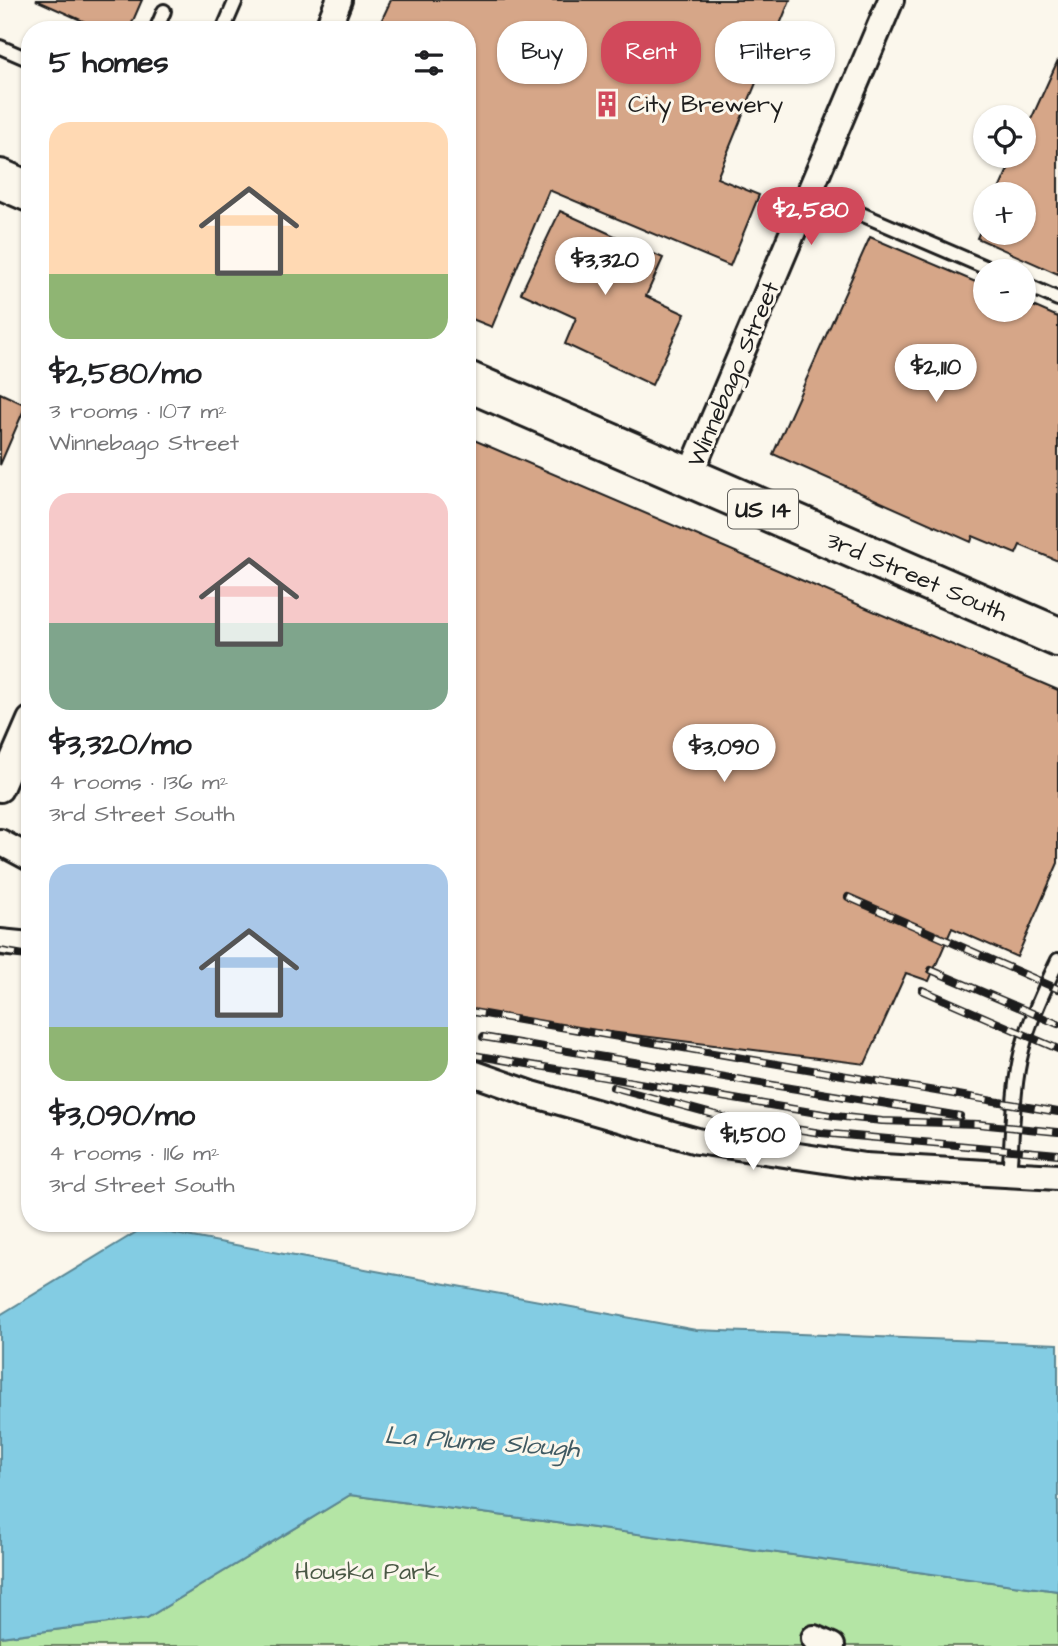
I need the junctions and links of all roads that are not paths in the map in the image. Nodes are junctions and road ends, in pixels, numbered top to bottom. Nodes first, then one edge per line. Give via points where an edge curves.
1 (236, 0) edge
2 (339, 0) edge
3 (891, 0) edge
4 (164, 11) dead end
5 (160, 21) edge
6 (227, 21) edge
7 (331, 21) edge
8 (0, 47) edge
9 (21, 56) edge
10 (0, 179) edge
11 (21, 188) edge
12 (810, 192) junction
13 (973, 262) edge
14 (1036, 289) edge
15 (1058, 299) edge
16 (476, 385) edge
17 (689, 477) junction
18 (1058, 637) edge
19 (21, 741) edge
20 (0, 789) edge
21 (0, 842) edge
22 (21, 853) edge
23 (0, 942) edge
24 (21, 944) edge
25 (1058, 960) edge
26 (476, 1074) edge
27 (1009, 1174) junction
28 (1058, 1177) edge

1 - 6 lane
2 - 7 street
3 - 12 street, Winnebago Street
4 - 5 lane
8 - 9 lane
10 - 11 highway
12 - 13 lane
12 - 17 street, Winnebago Street
14 - 15 lane
16 - 17 highway, 3rd Street South / US 14
17 - 18 highway, 3rd Street South / US 14
19 - 20 street
21 - 22 street
23 - 24 street
25 - 27 lane via 1022,1051
26 - 27 street via 697,1141 865,1166
27 - 28 street

